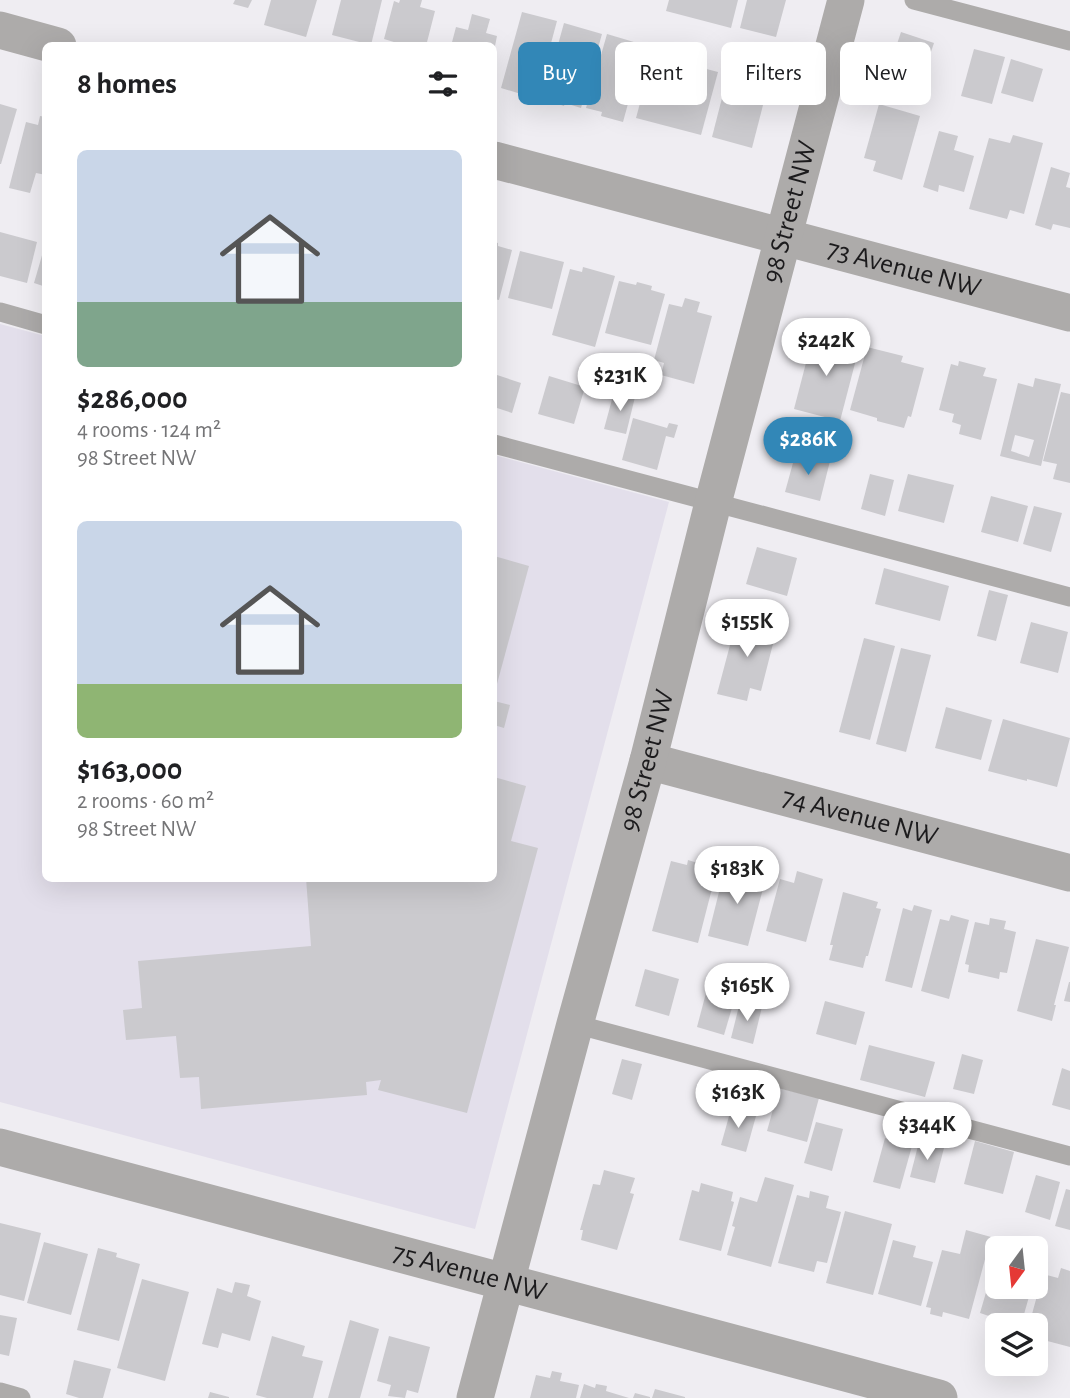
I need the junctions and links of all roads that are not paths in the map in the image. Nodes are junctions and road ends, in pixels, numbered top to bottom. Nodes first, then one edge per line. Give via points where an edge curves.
1 (846, 0) edge
2 (914, 0) edge
3 (0, 30) edge
4 (1070, 41) edge
5 (44, 42) edge
6 (497, 161) edge
7 (783, 236) junction
8 (0, 312) edge
9 (1070, 313) edge
10 (42, 323) edge
11 (497, 445) edge
12 (713, 503) junction
13 (1070, 597) edge
14 (648, 761) junction
15 (1070, 873) edge
16 (575, 1024) junction
17 (0, 1147) edge
18 (1070, 1156) edge
19 (507, 1282) junction
20 (0, 1392) edge
21 (21, 1398) edge
22 (475, 1398) edge
23 (939, 1398) edge

1 - 7 street, 98 Street NW
2 - 4 lane
3 - 5 street
6 - 7 street, 73 Avenue NW
7 - 9 street, 73 Avenue NW
7 - 12 street, 98 Street NW
8 - 10 lane
11 - 12 lane
12 - 13 lane
12 - 14 street, 98 Street NW
14 - 15 street, 74 Avenue NW
14 - 16 street, 98 Street NW
16 - 18 lane
16 - 19 street, 98 Street NW
17 - 19 street, 75 Avenue NW
19 - 22 street, 98 Street NW
19 - 23 street, 75 Avenue NW
20 - 21 lane

